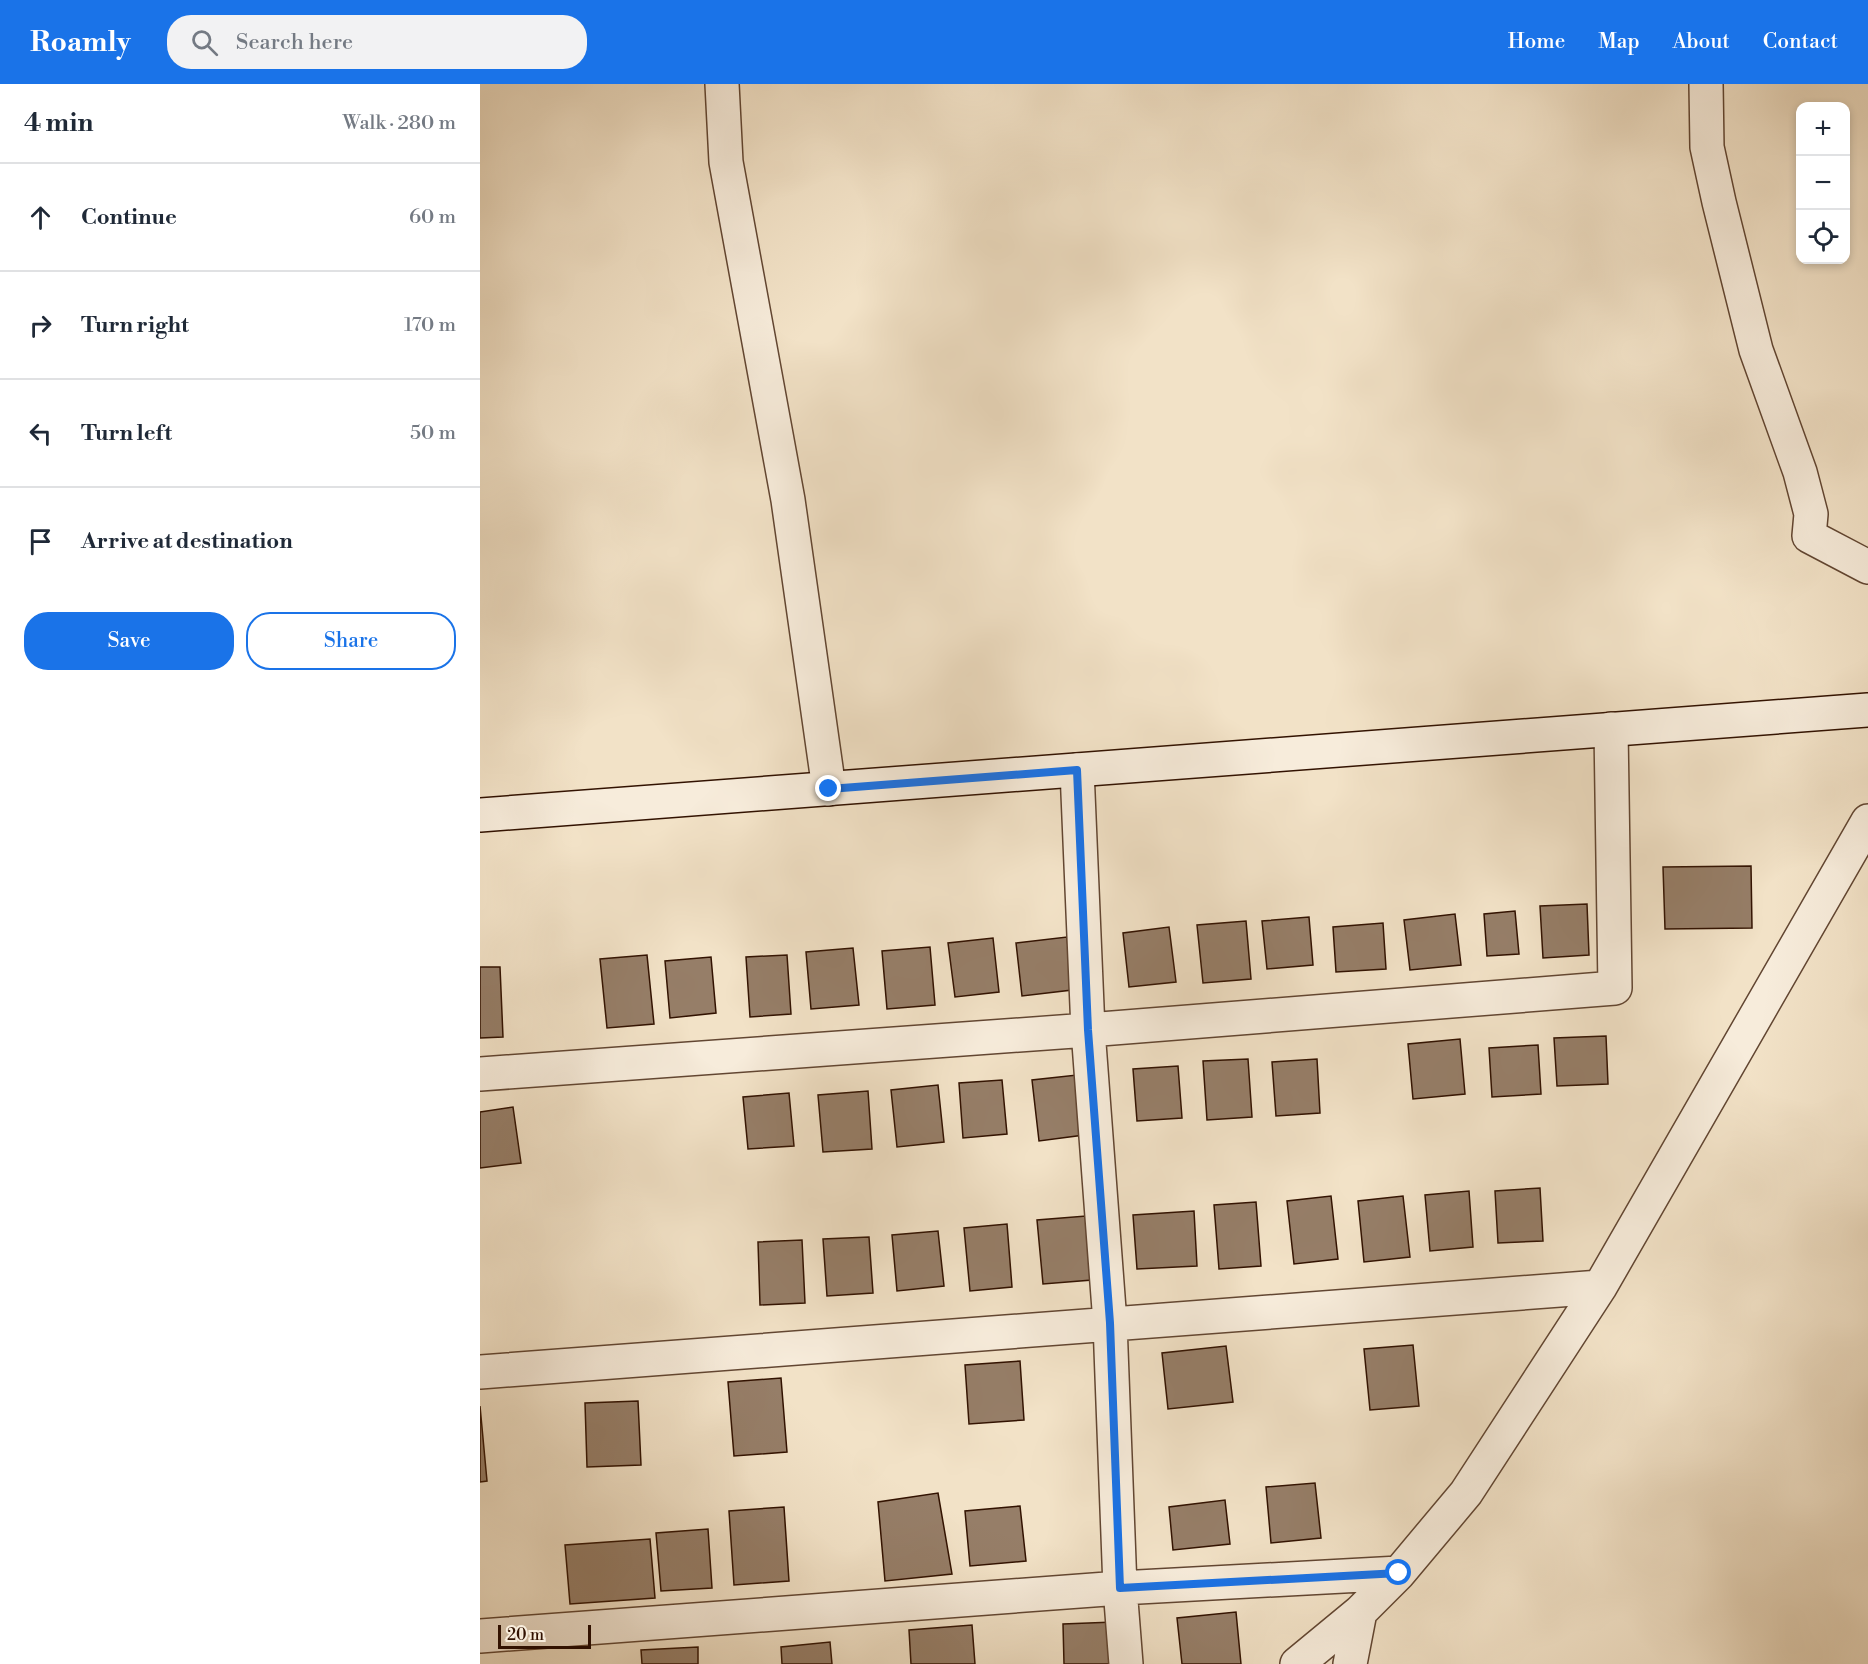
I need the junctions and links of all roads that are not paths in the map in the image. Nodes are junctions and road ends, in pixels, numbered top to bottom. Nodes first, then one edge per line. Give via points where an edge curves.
1 (722, 84) edge
2 (1706, 84) edge
3 (1868, 567) edge
4 (1868, 710) edge
5 (1611, 729) junction
6 (1077, 770) junction
7 (829, 789) junction
8 (480, 815) edge
9 (1868, 821) edge
10 (1088, 1030) junction
11 (480, 1074) edge
12 (1600, 1287) junction
13 (1110, 1323) junction
14 (480, 1372) edge
15 (1399, 1573) junction
16 (1120, 1588) junction
17 (1360, 1611) junction
18 (480, 1636) edge
19 (1126, 1664) edge
20 (1297, 1664) edge
21 (1350, 1664) edge

1 - 7 street via 726,162 788,501
2 - 3 street via 1707,147 1719,202 1756,350 1809,503 1809,536
4 - 5 street
5 - 6 street
5 - 10 street via 1616,988
6 - 7 street
6 - 10 street
7 - 8 street
9 - 12 street
10 - 11 street
10 - 13 street
12 - 13 street
12 - 15 street via 1466,1493
13 - 14 street
13 - 16 street
15 - 16 street
15 - 17 street
16 - 18 street
16 - 19 street
17 - 20 street
17 - 21 street

